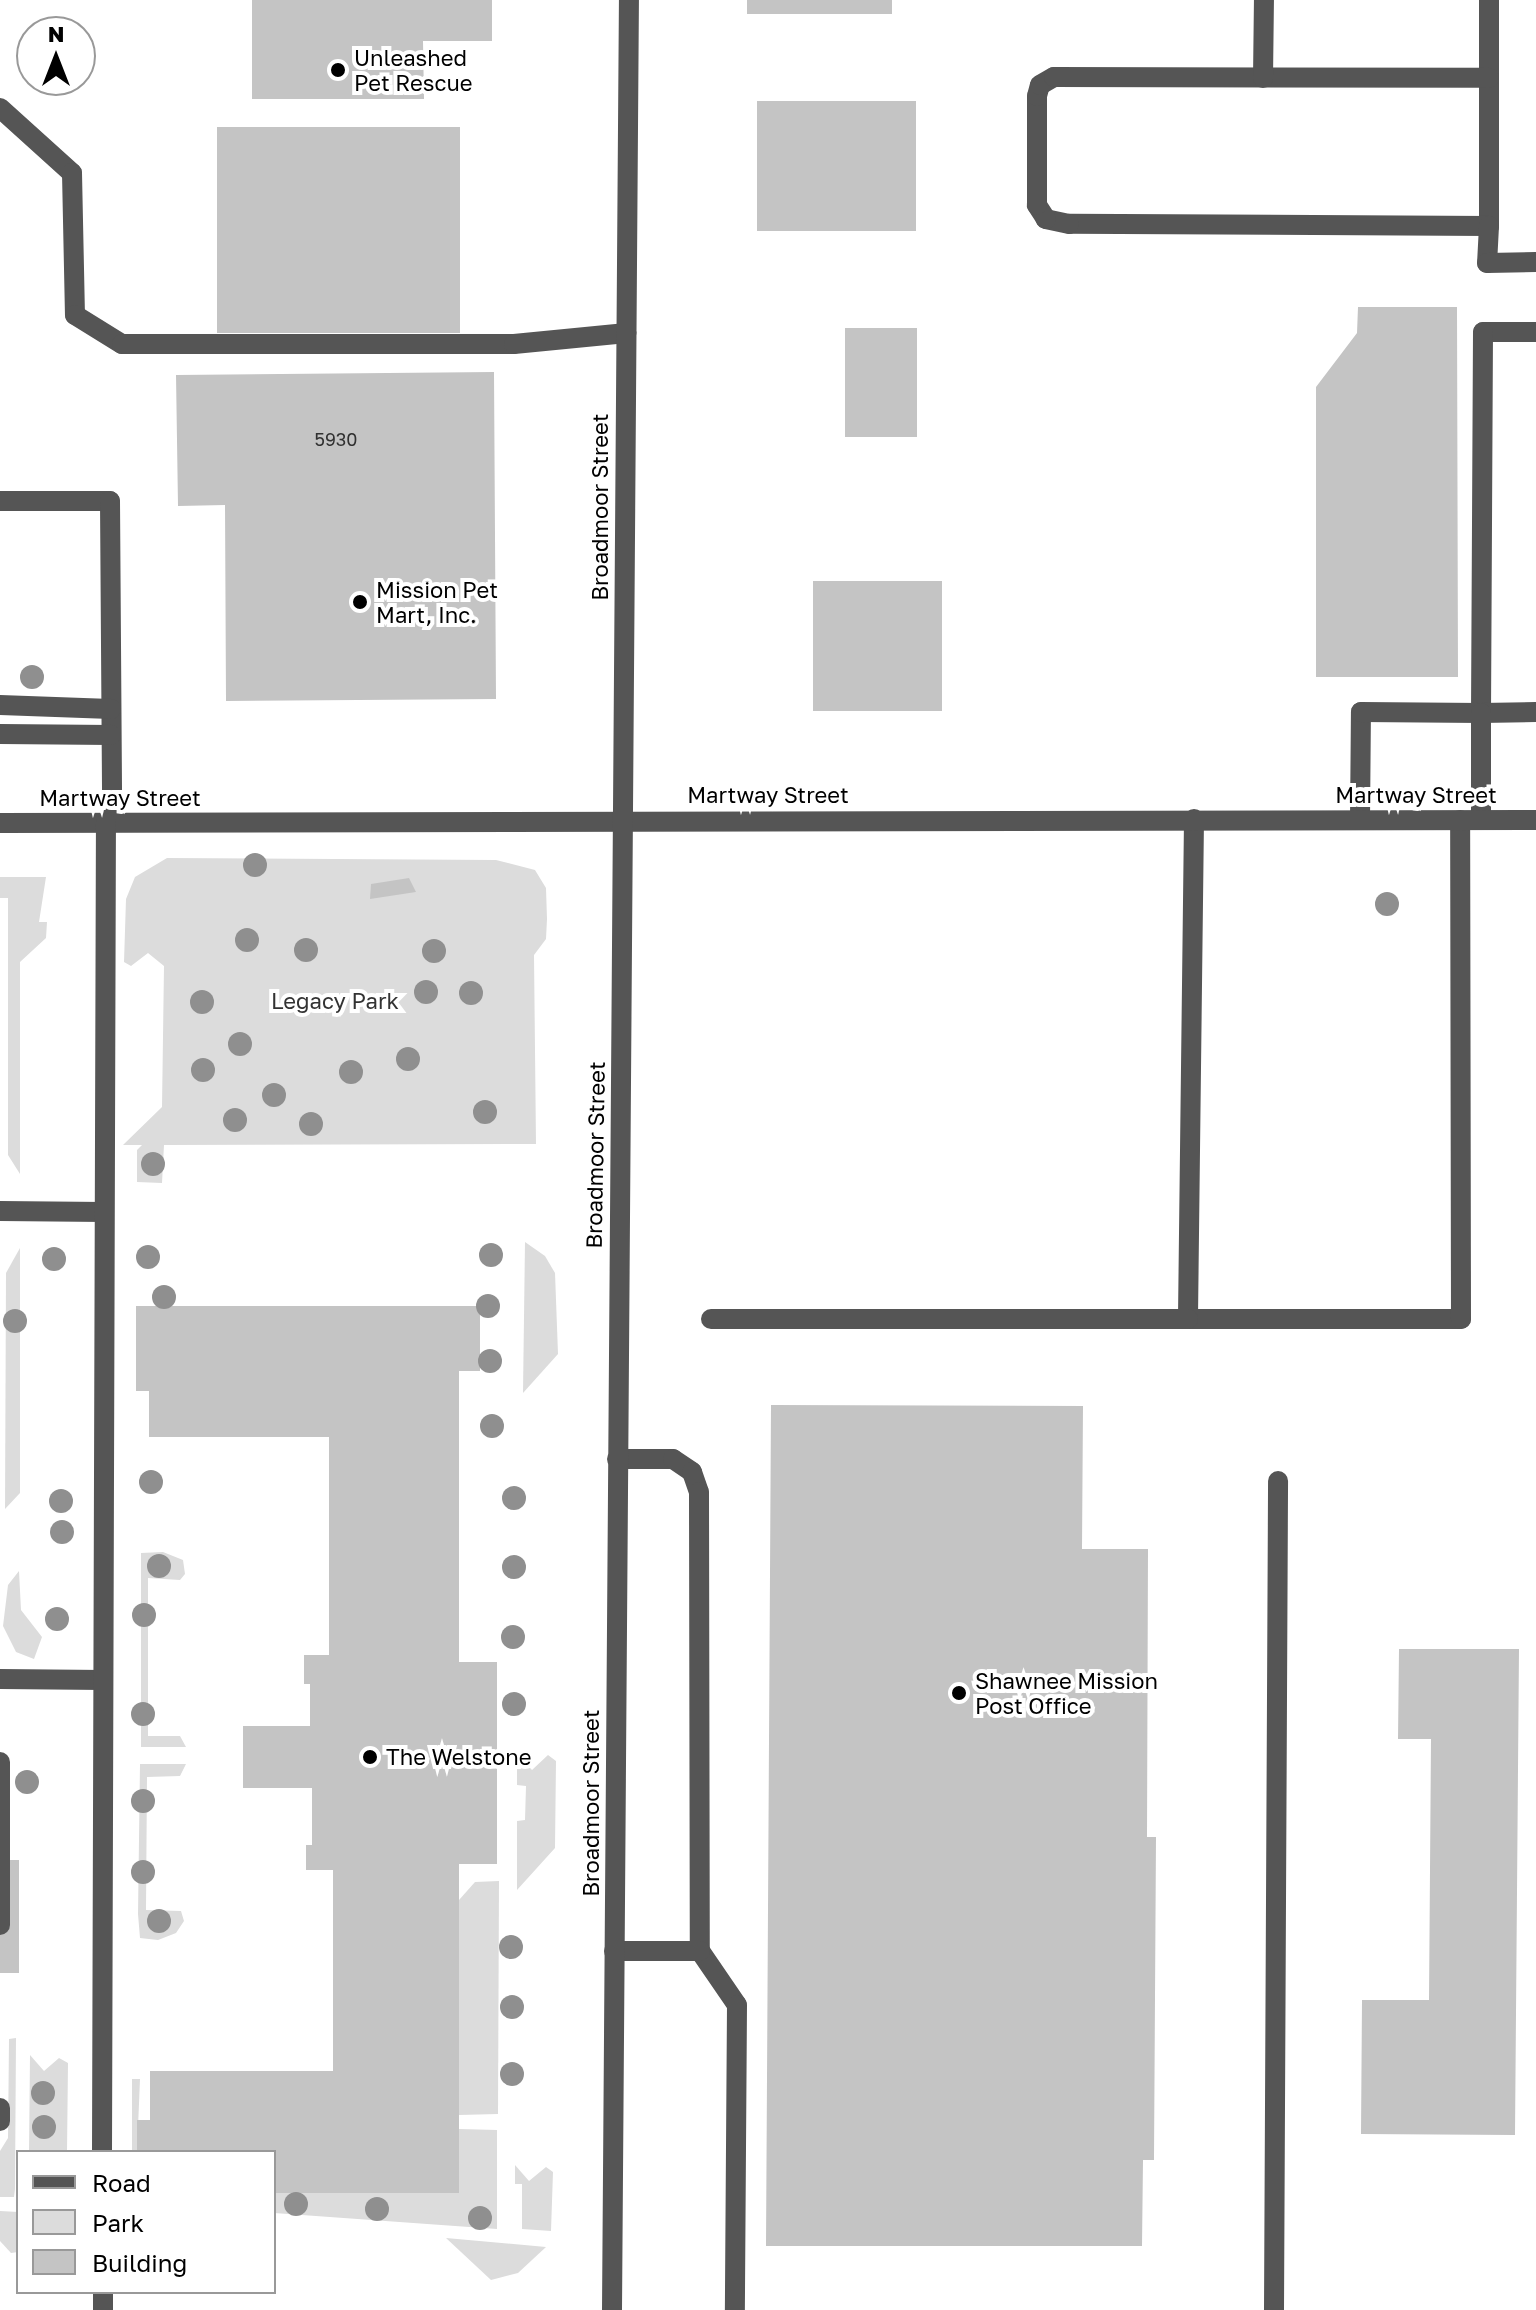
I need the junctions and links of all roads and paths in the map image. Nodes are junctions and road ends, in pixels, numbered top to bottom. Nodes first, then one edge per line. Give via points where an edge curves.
1 (629, 0) edge
2 (1264, 0) edge
3 (1489, 0) edge
4 (1263, 78) junction
5 (1489, 78) junction
6 (0, 108) edge
7 (1489, 226) junction
8 (1536, 262) edge
9 (1536, 332) edge
10 (626, 333) junction
11 (0, 501) edge
12 (0, 705) edge
13 (111, 709) junction
14 (1536, 712) edge
15 (1481, 713) junction
16 (0, 734) edge
17 (111, 735) junction
18 (622, 819) junction
19 (1194, 819) junction
20 (1360, 820) junction
21 (1470, 820) junction
22 (1536, 820) edge
23 (0, 823) edge
24 (109, 823) junction
25 (0, 1211) edge
26 (104, 1212) junction
27 (711, 1319) dead end
28 (1188, 1319) junction
29 (617, 1459) junction
30 (1278, 1481) dead end
31 (0, 1679) edge
32 (103, 1680) junction
33 (0, 1762) edge
34 (0, 1925) edge
35 (614, 1951) junction
36 (700, 1951) junction
37 (0, 2108) edge
38 (0, 2121) edge
39 (102, 2150) edge
40 (612, 2310) edge
41 (735, 2310) edge
42 (1274, 2310) edge

1 - 10 street, Broadmoor Street
2 - 4 street
3 - 5 street
4 - 5 street
4 - 7 street via 1054,77 1040,85 1037,96 1037,205 1046,219 1069,224
5 - 7 street
6 - 10 street via 72,173 75,315 122,344 514,344
7 - 8 street via 1487,263
9 - 15 street via 1483,332
10 - 18 street, Broadmoor Street
11 - 13 street via 110,501
12 - 13 street
13 - 17 street
14 - 15 street
15 - 20 street via 1361,712
15 - 21 street
16 - 17 street
17 - 24 street
18 - 19 street, Martway Street
18 - 24 street, Martway Street
18 - 29 street, Broadmoor Street
19 - 20 street, Martway Street
19 - 28 street
20 - 21 street, Martway Street
21 - 22 street, Martway Street
21 - 28 street via 1461,1319
23 - 24 street, Martway Street
24 - 26 street
25 - 26 street
26 - 32 street
27 - 28 street
29 - 35 street, Broadmoor Street
29 - 36 street via 673,1459 692,1472 699,1492
30 - 42 street
31 - 32 street
32 - 39 street
33 - 34 street
35 - 36 street
35 - 40 street, Broadmoor Street
36 - 41 street via 737,2005
37 - 38 street

